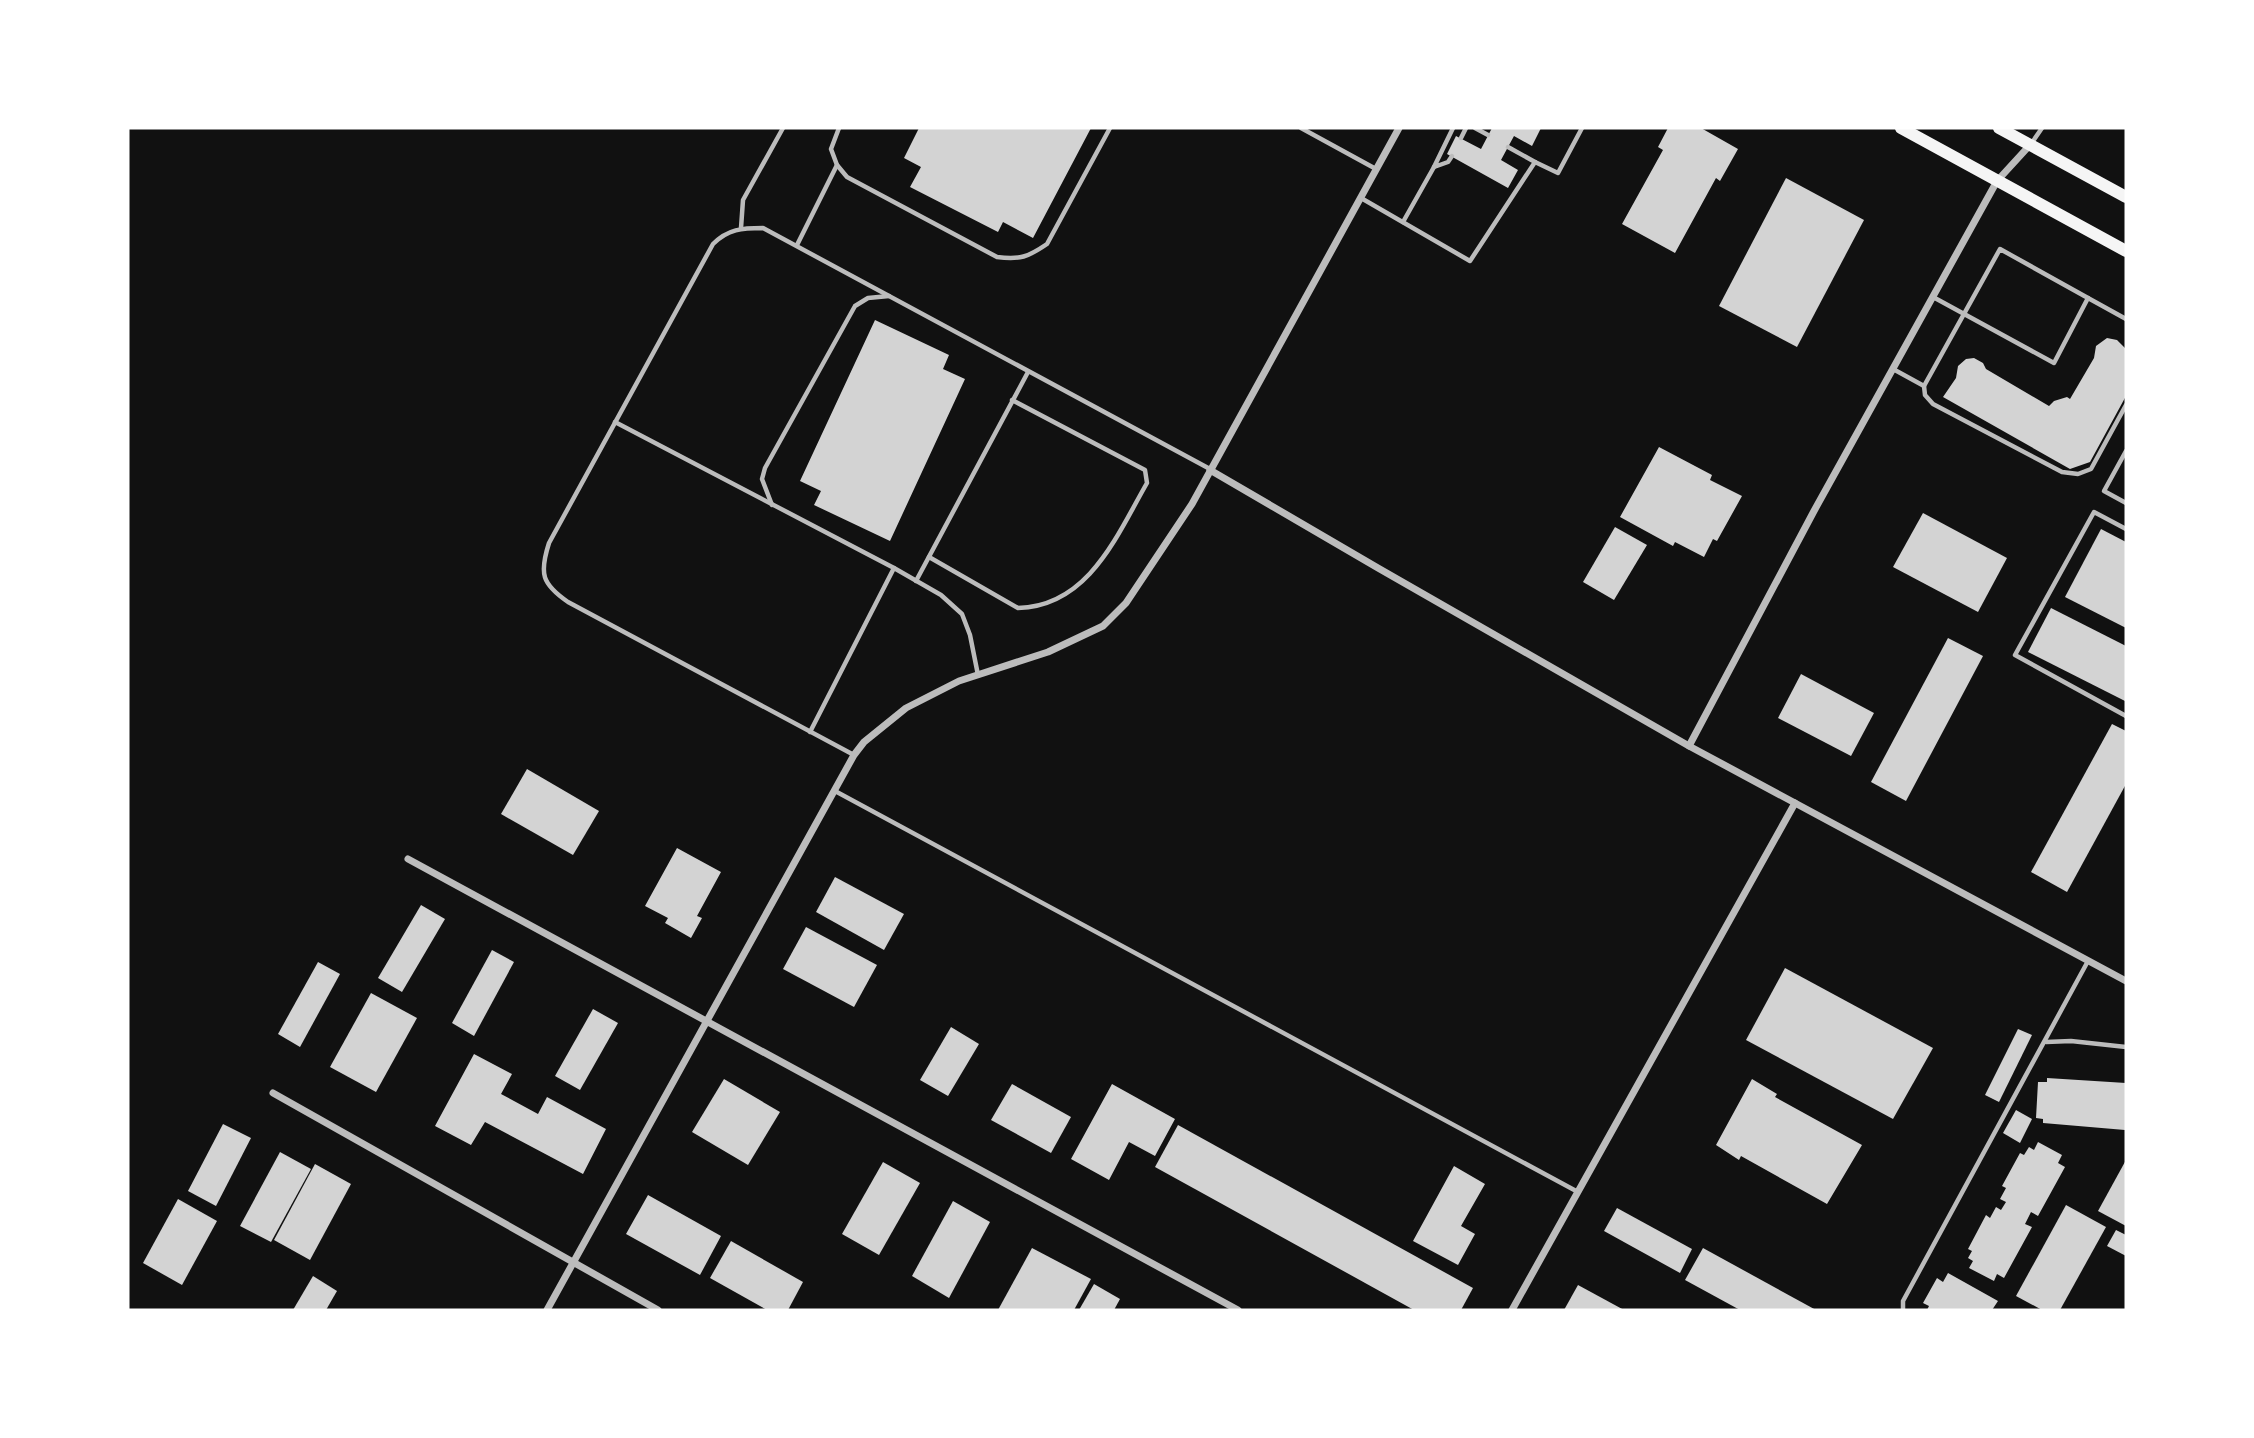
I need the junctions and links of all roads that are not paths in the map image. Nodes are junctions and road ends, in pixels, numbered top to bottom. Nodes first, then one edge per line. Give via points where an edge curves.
1 (783, 128) edge
2 (839, 128) edge
3 (1110, 128) edge
4 (1301, 128) edge
5 (1399, 128) edge
6 (1453, 128) edge
7 (1466, 128) edge
8 (1475, 128) edge
9 (1582, 128) edge
10 (1901, 128) edge
11 (2000, 128) edge
12 (2042, 128) edge
13 (1488, 135) dead end
14 (1461, 138) dead end
15 (2030, 145) junction
16 (1508, 147) dead end
17 (1452, 156) dead end
18 (1535, 162) junction
19 (837, 164) junction
20 (1434, 167) junction
21 (1376, 169) junction
22 (1997, 181) junction
23 (2126, 197) edge
24 (1361, 198) junction
25 (1403, 222) junction
26 (741, 228) junction
27 (797, 245) junction
28 (2126, 251) edge
29 (890, 296) junction
30 (1933, 297) junction
31 (2088, 298) junction
32 (1964, 314) junction
33 (2126, 319) edge
34 (1894, 369) junction
35 (1028, 372) junction
36 (1924, 386) junction
37 (1013, 400) junction
38 (2126, 405) edge
39 (615, 422) junction
40 (2126, 451) edge
41 (1210, 470) junction
42 (2126, 503) edge
43 (772, 505) junction
44 (2126, 529) edge
45 (929, 557) junction
46 (894, 568) junction
47 (916, 581) junction
48 (978, 675) junction
49 (2126, 716) edge
50 (810, 732) junction
51 (1689, 746) junction
52 (854, 755) junction
53 (834, 790) junction
54 (1795, 803) junction
55 (408, 859) dead end
56 (2089, 961) junction
57 (2126, 981) edge
58 (706, 1021) junction
59 (2046, 1042) junction
60 (2126, 1047) edge
61 (274, 1093) dead end
62 (1578, 1192) junction
63 (574, 1261) junction
64 (547, 1310) edge
65 (658, 1310) edge
66 (1238, 1310) edge
67 (1512, 1310) edge
68 (1903, 1310) edge

1 - 26 lane via 743,200
2 - 19 lane via 831,149
3 - 19 lane via 1047,244 1030,256 997,257 847,177
4 - 21 lane
5 - 21 street
6 - 20 lane
7 - 14 lane
8 - 13 lane
9 - 18 lane via 1558,173
10 - 22 main road
11 - 15 main road
12 - 15 lane
15 - 22 street
15 - 23 main road
16 - 18 lane
17 - 20 lane
18 - 25 lane via 1470,261
19 - 27 lane
20 - 25 lane
21 - 24 street
22 - 28 main road
22 - 30 street
24 - 25 lane
24 - 41 street
26 - 27 lane via 763,228
26 - 39 lane via 713,244
27 - 29 lane
29 - 35 lane
29 - 43 lane via 868,298 855,306 765,468 762,479
30 - 32 lane
30 - 34 street
31 - 32 lane via 2000,249
31 - 32 lane via 2054,363
31 - 33 lane
32 - 36 lane
34 - 36 lane
34 - 51 street
35 - 37 lane
35 - 41 lane
36 - 38 lane via 1933,404 2062,472 2078,474 2091,469
37 - 45 lane
37 - 45 lane via 1145,470 1147,483 1101,564 1058,598 1032,608 1018,608
39 - 43 lane
39 - 50 lane via 549,543 543,576 550,590
40 - 42 lane via 2104,491
41 - 48 street via 1126,603 1103,626 1048,653
41 - 51 street
43 - 46 lane
44 - 49 lane via 2094,512 2015,655
45 - 47 lane
46 - 47 lane
46 - 50 lane
47 - 48 lane via 962,614
48 - 52 street via 905,709
50 - 52 lane
51 - 54 street
52 - 53 street
53 - 58 street
53 - 62 lane
54 - 56 street
54 - 62 street
55 - 58 street
56 - 57 street
56 - 59 lane
58 - 63 street
58 - 66 street
59 - 60 lane
59 - 68 lane via 1903,1301
61 - 63 street
62 - 67 street
63 - 64 street
63 - 65 street

